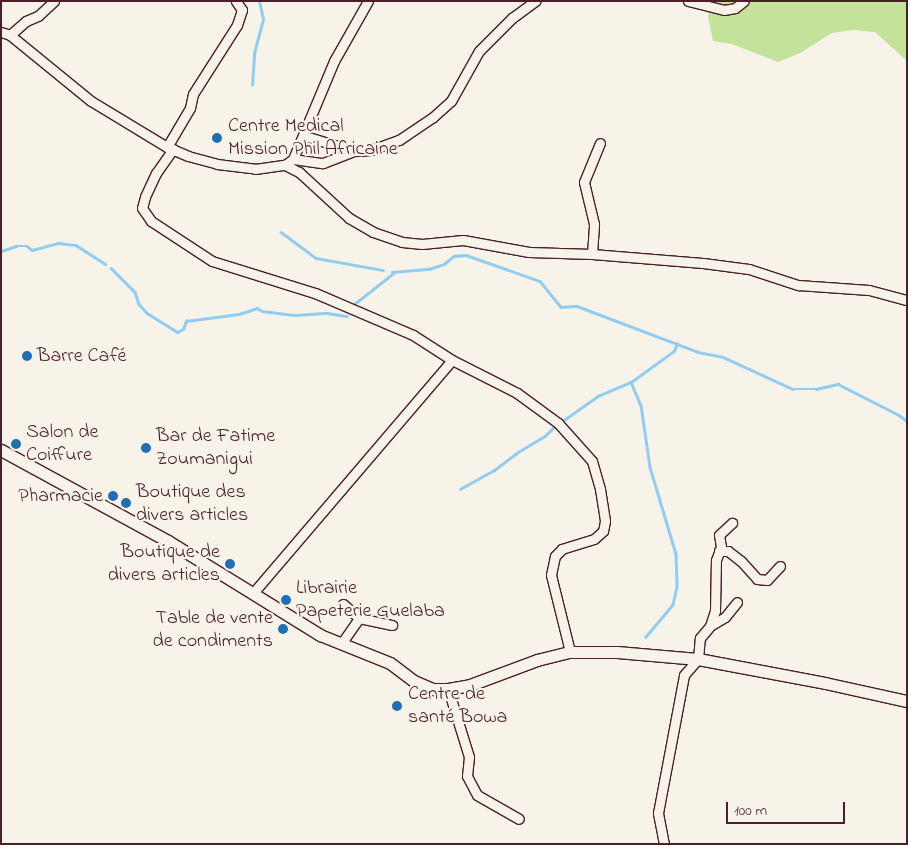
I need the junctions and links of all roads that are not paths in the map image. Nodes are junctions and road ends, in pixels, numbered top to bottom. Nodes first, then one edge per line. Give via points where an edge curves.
1 (54, 1) edge
2 (236, 1) edge
3 (368, 1) edge
4 (535, 1) edge
5 (688, 1) edge
6 (744, 1) edge
7 (6, 34) edge
8 (305, 136) junction
9 (600, 143) dead end
10 (170, 148) junction
11 (354, 151) junction
12 (293, 159) junction
13 (285, 165) junction
14 (592, 254) junction
15 (907, 300) edge
16 (452, 360) junction
17 (1, 450) edge
18 (732, 523) dead end
19 (719, 551) junction
20 (780, 566) dead end
21 (253, 593) junction
22 (737, 602) dead end
23 (343, 604) dead end
24 (359, 618) junction
25 (392, 625) dead end
26 (710, 626) junction
27 (341, 644) junction
28 (570, 652) junction
29 (698, 659) junction
30 (448, 689) junction
31 (907, 701) edge
32 (519, 819) dead end
33 (664, 844) edge

1 - 7 street via 38,16
2 - 10 street via 242,10 237,25 193,94 190,108
3 - 8 street via 334,61
4 - 11 street via 490,38 479,51 451,101 432,118 399,140 371,150
5 - 6 street via 724,10 736,8
7 - 10 street via 91,102
8 - 11 street
8 - 12 street
9 - 14 street via 584,182 594,224
10 - 13 street via 225,166 256,168
10 - 16 street via 142,208 151,221 212,261 315,293 371,316 413,335
11 - 12 street via 323,163
12 - 13 street
13 - 14 street via 299,172 348,218 373,232 402,242 422,244 463,240 529,252
14 - 15 street via 749,269 798,285 869,290
16 - 21 street
16 - 28 street via 517,393 542,411 592,461 600,489 605,521 603,531 594,538 562,549 555,556 551,575
17 - 21 main road via 168,541
18 - 19 street via 720,535
19 - 20 street via 728,551 757,579 767,580
19 - 26 street via 715,611
21 - 27 main road via 292,619
22 - 26 street via 725,617
23 - 24 street
24 - 25 street
24 - 27 street
26 - 29 street via 700,638
27 - 30 main road via 390,663 414,681 433,689
28 - 29 main road via 617,652
28 - 30 main road via 537,660 470,685
29 - 31 main road
29 - 33 street via 684,675 661,789 658,813
30 - 32 street via 469,758 467,776 477,795

